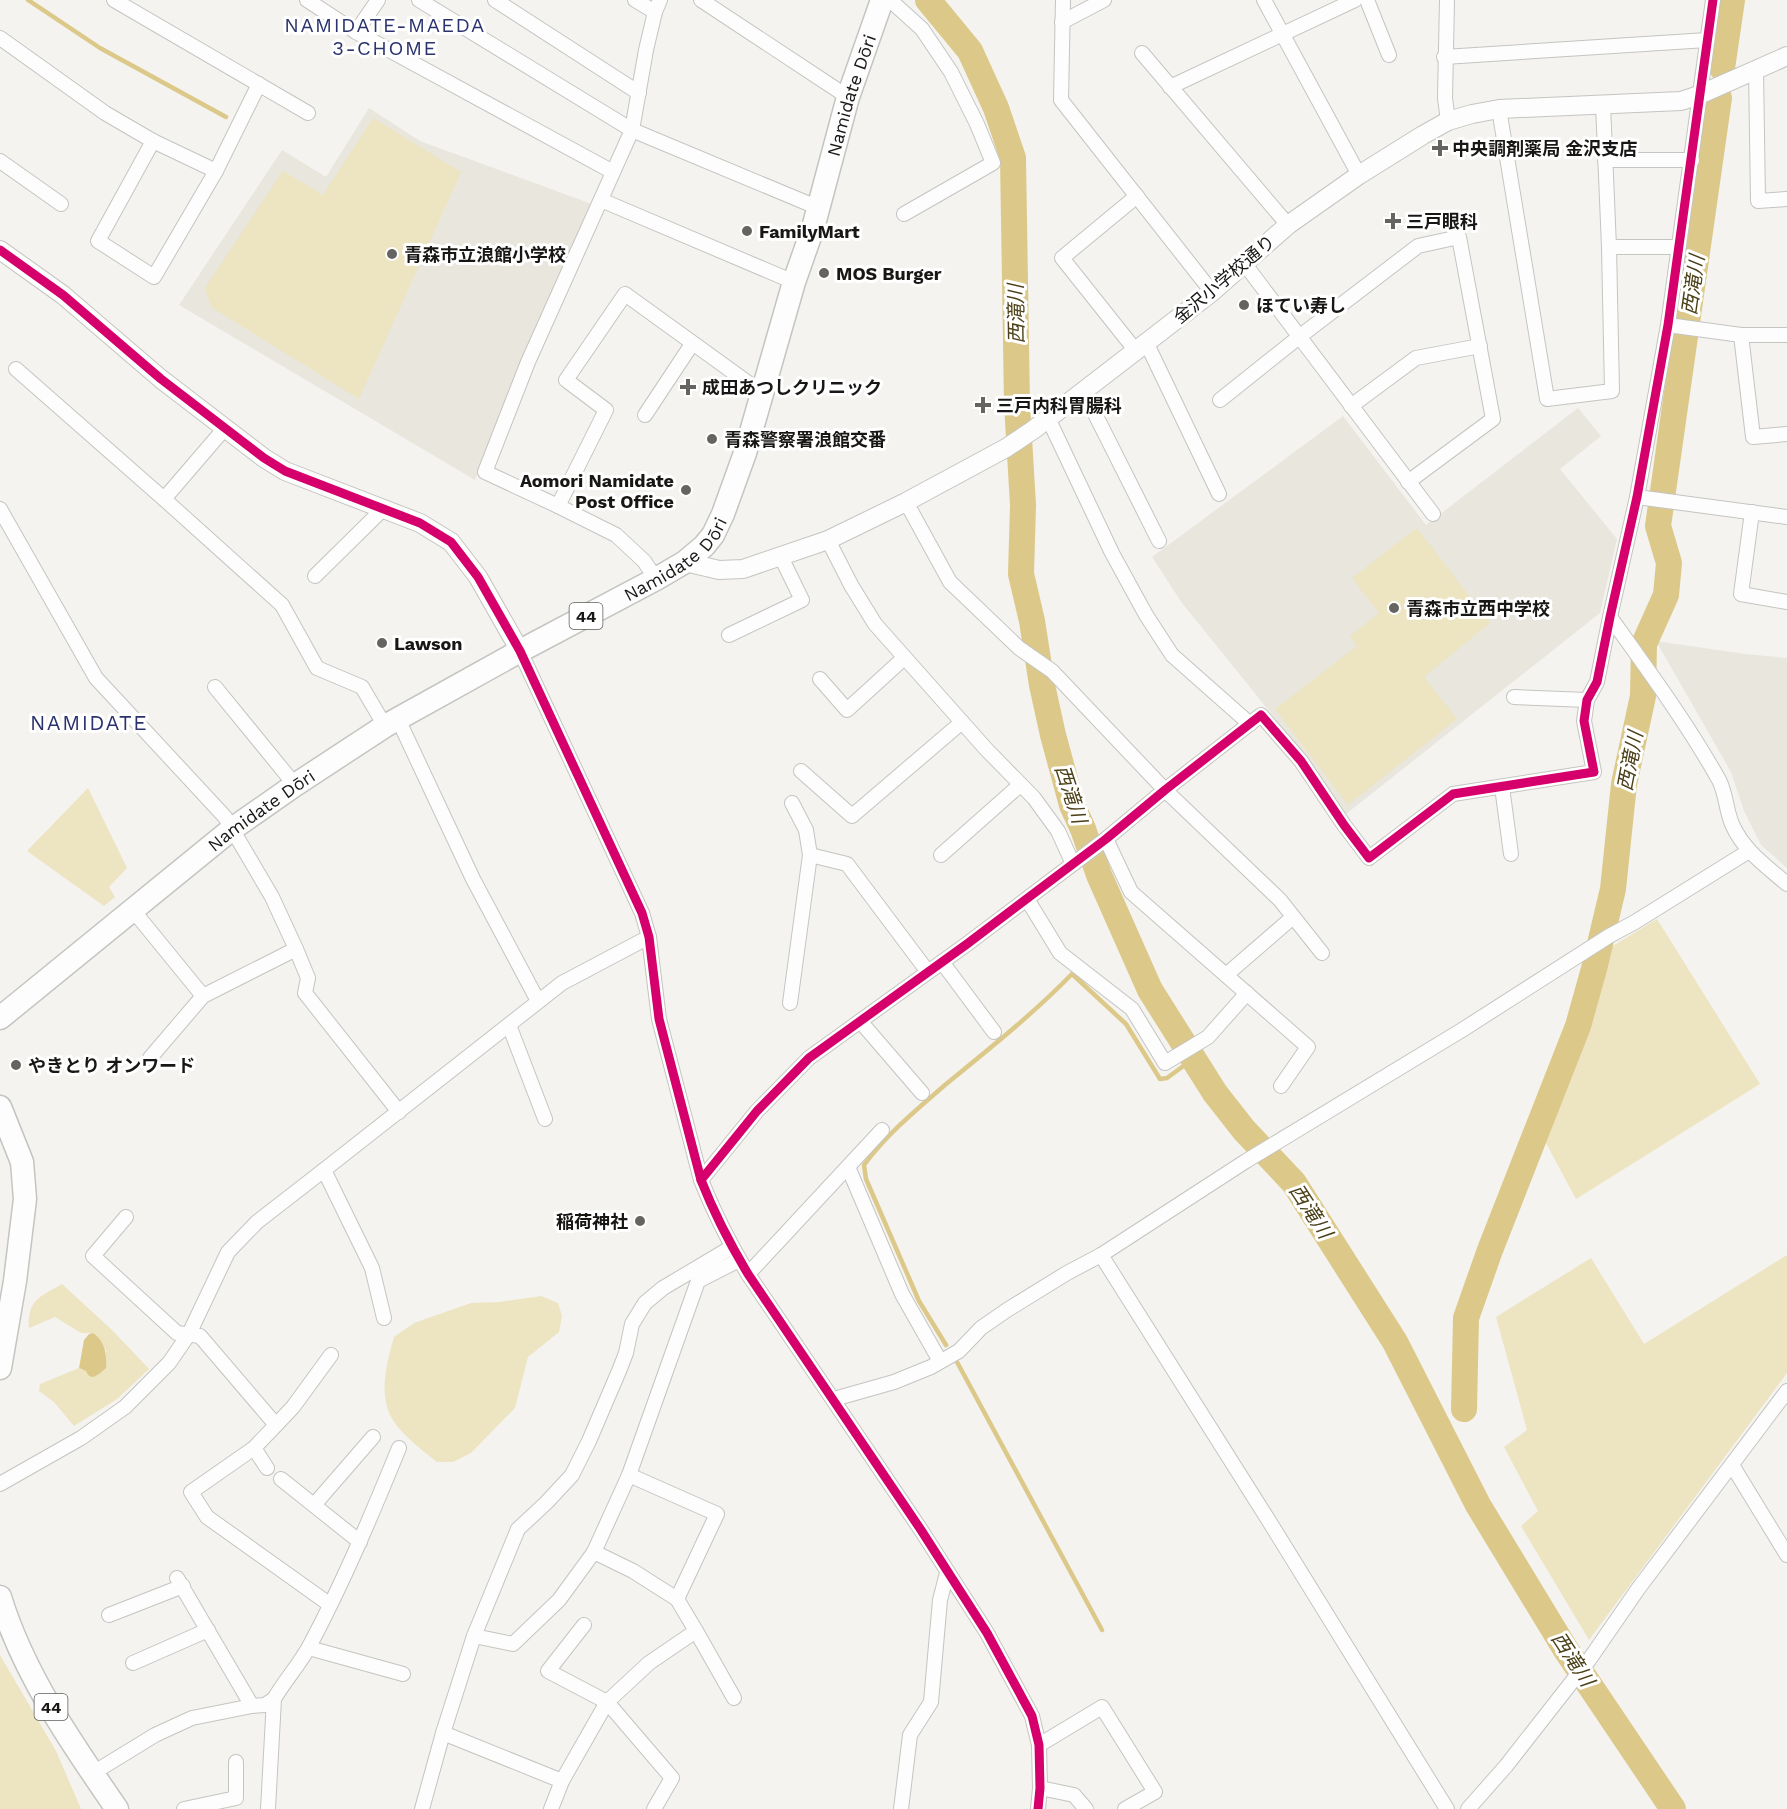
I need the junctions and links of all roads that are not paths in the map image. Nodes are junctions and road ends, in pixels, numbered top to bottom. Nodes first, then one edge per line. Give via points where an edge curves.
1 (114, 0) edge
2 (306, 0) edge
3 (378, 0) edge
4 (419, 0) edge
5 (495, 0) edge
6 (635, 0) edge
7 (701, 0) edge
8 (1063, 0) edge
9 (1104, 0) edge
10 (1264, 0) edge
11 (1355, 0) edge
12 (1367, 0) edge
13 (1447, 0) edge
14 (1713, 0) edge
15 (882, 1) edge
16 (658, 6) edge
17 (1062, 22) junction
18 (356, 32) junction
19 (1284, 35) junction
20 (0, 38) edge
21 (1707, 40) junction
22 (1142, 53) dead end
23 (1389, 55) dead end
24 (1787, 56) edge
25 (1444, 57) junction
26 (1755, 69) junction
27 (259, 84) junction
28 (1170, 87) junction
29 (639, 93) junction
30 (1699, 94) junction
31 (848, 97) junction
32 (1603, 104) junction
33 (1499, 109) junction
34 (308, 112) dead end
35 (1448, 121) junction
36 (632, 130) junction
37 (153, 141) junction
38 (1605, 160) junction
39 (1692, 160) junction
40 (0, 161) edge
41 (216, 171) junction
42 (613, 172) junction
43 (1359, 175) junction
44 (1137, 196) junction
45 (1787, 199) edge
46 (601, 200) junction
47 (61, 204) dead end
48 (819, 208) junction
49 (904, 214) dead end
50 (1288, 225) junction
51 (1609, 247) junction
52 (1678, 247) junction
53 (0, 250) edge
54 (1244, 263) junction
55 (794, 282) junction
56 (1212, 292) junction
57 (1679, 327) junction
58 (1741, 335) junction
59 (1787, 335) edge
60 (1299, 337) junction
61 (692, 344) junction
62 (1141, 346) junction
63 (1480, 346) junction
64 (16, 369) dead end
65 (1083, 390) junction
66 (762, 393) junction
67 (1220, 400) dead end
68 (1351, 406) junction
69 (645, 415) dead end
70 (1040, 424) junction
71 (225, 428) junction
72 (1787, 434) edge
73 (1408, 482) junction
74 (1219, 494) dead end
75 (1637, 497) junction
76 (164, 498) junction
77 (906, 502) junction
78 (558, 506) junction
79 (0, 509) edge
80 (383, 509) junction
81 (1752, 513) junction
82 (1433, 514) dead end
83 (1787, 517) edge
84 (828, 540) junction
85 (1159, 541) dead end
86 (781, 557) junction
87 (685, 562) junction
88 (315, 576) dead end
89 (656, 579) junction
90 (1787, 602) edge
91 (1610, 617) junction
92 (729, 635) dead end
93 (519, 651) junction
94 (904, 658) junction
95 (820, 679) dead end
96 (215, 687) dead end
97 (1514, 697) dead end
98 (1587, 700) junction
99 (962, 722) junction
100 (392, 723) junction
101 (1250, 724) junction
102 (801, 771) dead end
103 (1020, 784) junction
104 (295, 785) junction
105 (1502, 787) junction
106 (1165, 790) junction
107 (792, 803) dead end
108 (232, 829) junction
109 (1104, 841) junction
110 (1749, 851) junction
111 (1511, 854) dead end
112 (810, 855) junction
113 (941, 855) dead end
114 (1076, 862) junction
115 (1787, 884) edge
116 (1027, 899) junction
117 (132, 909) junction
118 (1293, 917) junction
119 (649, 937) junction
120 (296, 949) junction
121 (1322, 953) dead end
122 (942, 962) junction
123 (928, 972) junction
124 (1226, 975) junction
125 (1247, 993) junction
126 (203, 996) junction
127 (538, 1001) junction
128 (790, 1004) dead end
129 (0, 1018) edge
130 (860, 1021) junction
131 (509, 1025) junction
132 (994, 1032) dead end
133 (150, 1058) dead end
134 (1281, 1086) dead end
135 (922, 1093) dead end
136 (0, 1107) edge
137 (399, 1112) junction
138 (545, 1119) dead end
139 (882, 1130) dead end
140 (848, 1167) junction
141 (324, 1170) junction
142 (701, 1180) junction
143 (126, 1216) dead end
144 (732, 1247) junction
145 (1101, 1255) junction
146 (739, 1260) junction
147 (748, 1274) junction
148 (384, 1318) dead end
149 (189, 1334) junction
150 (332, 1355) dead end
151 (940, 1361) junction
152 (0, 1368) edge
153 (1787, 1390) edge
154 (834, 1399) junction
155 (276, 1425) junction
156 (373, 1437) dead end
157 (254, 1448) junction
158 (399, 1448) dead end
159 (1732, 1465) junction
160 (267, 1468) dead end
161 (629, 1475) junction
162 (281, 1479) dead end
163 (0, 1484) edge
164 (314, 1505) junction
165 (360, 1542) junction
166 (594, 1552) junction
167 (1787, 1555) edge
168 (947, 1573) junction
169 (0, 1597) edge
170 (677, 1599) junction
171 (329, 1604) junction
172 (109, 1615) dead end
173 (584, 1625) dead end
174 (208, 1630) junction
175 (696, 1631) junction
176 (474, 1636) junction
177 (309, 1648) junction
178 (133, 1663) dead end
179 (403, 1674) dead end
180 (734, 1698) dead end
181 (274, 1699) junction
182 (607, 1702) junction
183 (252, 1706) junction
184 (443, 1733) junction
185 (1039, 1745) junction
186 (236, 1762) dead end
187 (93, 1773) junction
188 (562, 1781) junction
189 (1040, 1788) junction
190 (117, 1809) edge
191 (184, 1809) edge
192 (268, 1809) edge
193 (422, 1809) edge
194 (551, 1809) edge
195 (654, 1809) edge
196 (901, 1809) edge
197 (1038, 1809) edge
198 (1086, 1809) edge
199 (1125, 1809) edge
200 (1447, 1809) edge
201 (1468, 1809) edge

1 - 27 street
2 - 18 street
3 - 18 street
4 - 36 street
5 - 29 street
6 - 16 street
7 - 31 street
8 - 17 street
9 - 17 street
10 - 19 street
11 - 19 street
12 - 23 street
13 - 25 street
14 - 21 street
15 - 31 main road, Namidate Dōri / 44
15 - 49 street via 922,29 951,72 993,163
16 - 29 street
17 - 44 street via 1061,100
18 - 42 street
19 - 28 street
19 - 43 street
20 - 37 street via 105,113
21 - 25 street
21 - 30 street
22 - 28 street
24 - 26 street, 金沢小学校通り
25 - 35 street
26 - 30 street, 金沢小学校通り
26 - 45 street via 1758,201
27 - 34 street
27 - 41 street
28 - 50 street
29 - 36 street
30 - 32 street, 金沢小学校通り via 1681,101
30 - 39 street
31 - 48 main road, Namidate Dōri / 44
32 - 33 street, 金沢小学校通り
32 - 38 street
33 - 35 street, 金沢小学校通り
33 - 51 street via 1547,399 1612,391
35 - 43 street, 金沢小学校通り
36 - 42 street
36 - 48 street
37 - 41 street
37 - 41 street via 98,241 154,277
38 - 39 street
38 - 51 street
39 - 52 street
40 - 47 street
42 - 46 street
43 - 50 street, 金沢小学校通り
44 - 56 street
44 - 62 street via 1062,258
46 - 55 street
46 - 78 street via 528,362 485,472
48 - 55 main road, Namidate Dōri / 44
50 - 54 street, 金沢小学校通り
51 - 52 street
52 - 57 street
53 - 71 street via 63,295
54 - 56 street, 金沢小学校通り
54 - 60 street
55 - 66 main road, Namidate Dōri / 44
56 - 62 street, 金沢小学校通り
57 - 58 street
57 - 75 street
58 - 59 street
58 - 72 street via 1753,437
60 - 63 street via 1418,246 1459,237
60 - 67 street
60 - 68 street
61 - 66 street
61 - 69 street
61 - 78 street via 625,294 566,380 606,410
62 - 65 street, 金沢小学校通り
62 - 74 street
63 - 68 street via 1416,358
63 - 73 street via 1493,419
64 - 76 street
65 - 70 street, 金沢小学校通り
65 - 85 street
66 - 87 main road, Namidate Dōri / 44 via 723,514 713,535
68 - 73 street
70 - 77 street, 金沢小学校通り via 1006,448
70 - 101 street via 1172,655
71 - 76 street
71 - 80 street via 285,471
73 - 82 street
75 - 81 street
75 - 91 street
76 - 100 street via 282,605 317,668 362,687
77 - 84 street, 金沢小学校通り
77 - 106 street via 950,582 1019,648 1052,671
78 - 89 street via 616,535 644,561
79 - 108 street via 96,678
80 - 88 street
80 - 93 street via 420,523 451,542 478,577
81 - 83 street
81 - 90 street via 1741,594
84 - 86 street, 金沢小学校通り
84 - 94 street via 874,624
86 - 87 street, 金沢小学校通り via 743,569 719,570
86 - 92 street via 802,600
87 - 89 main road, Namidate Dōri / 44
89 - 93 main road, Namidate Dōri / 44
91 - 98 street via 1597,682
91 - 110 street via 1664,692 1721,783 1732,825
93 - 100 main road, Namidate Dōri / 44
93 - 119 street via 642,913
94 - 95 street via 847,710
94 - 99 street
96 - 104 street
97 - 98 street
98 - 105 street via 1584,721 1594,772
99 - 102 street via 852,816
99 - 103 street
100 - 104 main road, Namidate Dōri / 44
100 - 127 street
101 - 105 street via 1261,715 1301,761 1369,858 1453,794
101 - 106 street
103 - 113 street
103 - 114 street via 1058,831
104 - 108 main road, Namidate Dōri / 44
105 - 111 street
106 - 109 street
106 - 118 street
107 - 112 street via 806,830
108 - 117 main road, Namidate Dōri / 44
108 - 120 street via 272,897
109 - 114 street
109 - 124 street via 1131,892
110 - 115 street
110 - 145 street via 1246,1161
112 - 123 street via 847,864
112 - 128 street
114 - 116 street
116 - 122 street
116 - 125 street via 1060,952 1132,1009 1165,1063 1208,1037
117 - 126 street
117 - 129 main road, Namidate Dōri / 44
118 - 121 street
118 - 124 street
119 - 127 street via 562,983
119 - 142 street via 659,1019
120 - 126 street
120 - 137 street via 308,978 305,993
122 - 123 street
122 - 132 street
123 - 130 street
124 - 125 street
125 - 134 street via 1308,1047
126 - 133 street
127 - 131 street
130 - 135 street
130 - 142 street via 809,1058 757,1111
131 - 137 street
131 - 138 street
136 - 152 main road via 22,1162 24,1199
137 - 141 street
139 - 140 street
140 - 147 street
140 - 151 street via 902,1294
141 - 148 street via 372,1268
141 - 149 street via 257,1221 228,1252
142 - 144 street
143 - 149 street via 93,1256 177,1333
144 - 146 street
144 - 176 street via 645,1303 632,1324 619,1371 572,1476 518,1528
145 - 151 street via 1007,1310 981,1328 959,1351
145 - 200 street
146 - 147 street
146 - 161 street via 698,1281
147 - 154 street
149 - 155 street via 200,1336
149 - 163 street via 170,1363 125,1407 81,1438
150 - 155 street
151 - 154 street via 894,1382
153 - 159 street
154 - 168 street
155 - 157 street
156 - 164 street
157 - 160 street
157 - 171 street via 191,1492 207,1517
158 - 165 street
159 - 167 street
159 - 201 street via 1570,1685
161 - 166 street
161 - 170 street via 717,1514
162 - 164 street
164 - 165 street
165 - 171 street
166 - 170 street
166 - 176 street via 559,1600 513,1644
168 - 185 street via 987,1634 1032,1716
168 - 196 street via 940,1600 931,1702 910,1735
169 - 187 main road, 44 via 24,1660
170 - 175 street
171 - 177 street
172 - 174 street via 180,1582
173 - 182 street via 548,1671
174 - 178 street
174 - 183 street
175 - 180 street
175 - 182 street via 649,1663
176 - 184 street
177 - 179 street
177 - 181 street
181 - 183 street via 266,1705
181 - 192 street
182 - 188 street
182 - 195 street via 672,1778
183 - 187 street via 192,1718 155,1735
184 - 188 street
184 - 193 street
185 - 189 street
185 - 199 street via 1102,1707 1155,1792
186 - 191 street via 236,1798
187 - 190 main road, 44
188 - 194 street
189 - 197 street
189 - 198 street via 1074,1796

